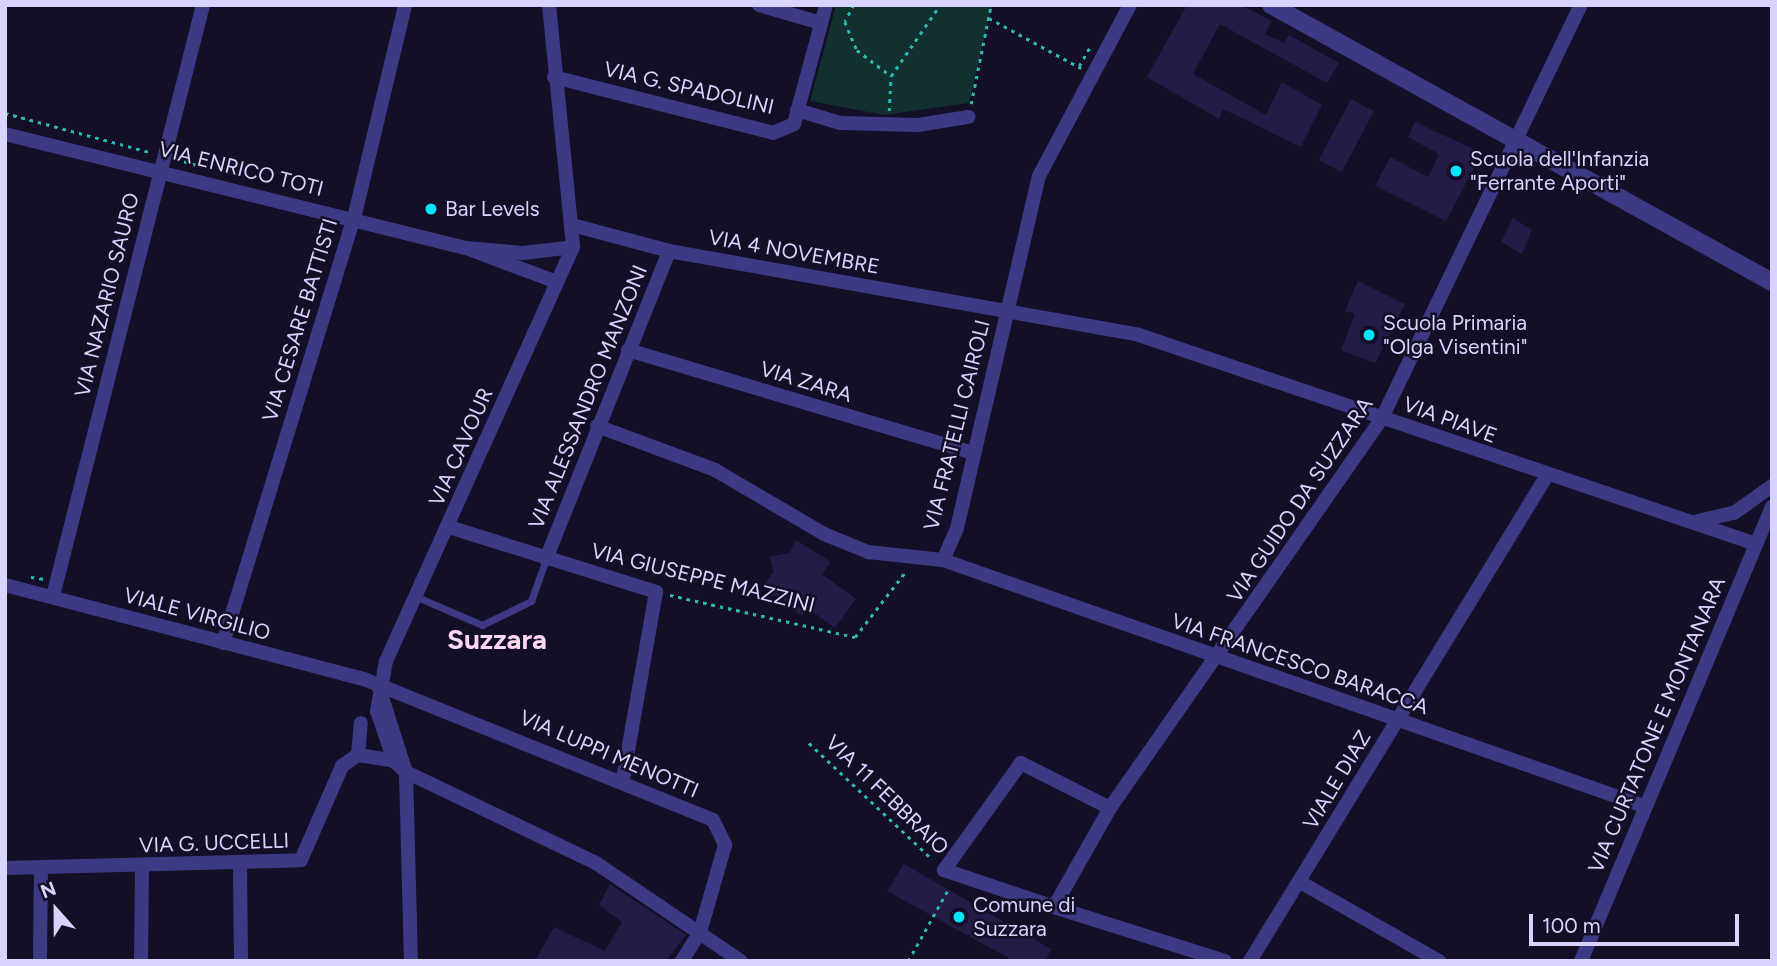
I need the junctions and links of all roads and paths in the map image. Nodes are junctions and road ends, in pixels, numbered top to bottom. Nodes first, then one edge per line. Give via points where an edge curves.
1 (202, 5) edge
2 (405, 5) edge
3 (549, 5) edge
4 (759, 5) edge
5 (826, 5) edge
6 (854, 5) edge
7 (940, 5) edge
8 (991, 5) edge
9 (1130, 5) edge
10 (1270, 5) edge
11 (1581, 5) edge
12 (989, 18) junction
13 (817, 22) junction
14 (1092, 75) junction
15 (891, 76) junction
16 (554, 77) junction
17 (797, 110) junction
18 (968, 117) joint
19 (888, 124) junction
20 (5, 134) edge
21 (1518, 141) junction
22 (159, 171) junction
23 (354, 218) junction
24 (576, 226) junction
25 (573, 247) junction
26 (466, 248) junction
27 (669, 251) junction
28 (557, 282) junction
29 (1772, 282) edge
30 (1007, 311) junction
31 (628, 350) junction
32 (1382, 418) junction
33 (597, 426) junction
34 (973, 453) junction
35 (1546, 477) junction
36 (1772, 486) edge
37 (1772, 506) edge
38 (1693, 522) junction
39 (449, 527) junction
40 (1756, 544) junction
41 (546, 559) junction
42 (914, 560) junction
43 (943, 560) junction
44 (5, 585) edge
45 (656, 592) junction
46 (53, 596) junction
47 (417, 597) junction
48 (223, 643) junction
49 (1218, 659) junction
50 (378, 684) junction
51 (1398, 718) junction
52 (361, 723) dead end
53 (809, 743) dead end
54 (358, 755) junction
55 (394, 761) junction
56 (406, 772) junction
57 (623, 780) junction
58 (1644, 806) junction
59 (1110, 808) junction
60 (240, 864) junction
61 (142, 867) junction
62 (5, 868) edge
63 (40, 868) junction
64 (950, 872) junction
65 (1300, 882) junction
66 (1054, 907) junction
67 (700, 932) junction
68 (40, 961) edge
69 (141, 961) edge
70 (240, 961) edge
71 (411, 961) edge
72 (682, 961) edge
73 (741, 961) edge
74 (908, 961) edge
75 (1225, 961) edge
76 (1250, 961) edge
77 (1438, 961) edge
78 (1581, 961) edge

1 - 22 street, VIA NAZARIO SAURO
2 - 23 street, VIA CESARE BATTISTI
3 - 16 street, VIA CAVOUR
4 - 13 street
5 - 13 street, VIA G. SPADOLINI
6 - 15 path via 845,22 857,50
7 - 15 path
8 - 12 path
9 - 14 street, VIA FRATELLI CAIROLI
10 - 21 street
11 - 21 street, VIA GUIDO DA SUZZARA
12 - 14 path
12 - 18 path
13 - 17 street, VIA G. SPADOLINI
14 - 30 street, VIA FRATELLI CAIROLI via 1039,176
15 - 19 path
16 - 17 street, VIA G. SPADOLINI via 773,133 794,124
16 - 24 street, VIA CAVOUR
17 - 19 street via 840,123
18 - 19 street
20 - 22 street, VIA ENRICO TOTI
21 - 29 street
21 - 32 street, VIA GUIDO DA SUZZARA
22 - 23 street, VIA ENRICO TOTI
22 - 46 street, VIA NAZARIO SAURO
23 - 26 street, VIA ENRICO TOTI
23 - 48 street, VIA CESARE BATTISTI
24 - 25 street, VIA CAVOUR
24 - 27 street, VIA 4 NOVEMBRE
25 - 26 street, VIA ENRICO TOTI via 523,253
25 - 28 street, VIA CAVOUR
26 - 28 street, VIA ENRICO TOTI
27 - 30 street, VIA 4 NOVEMBRE
27 - 31 street, VIA ALESSANDRO MANZONI
28 - 39 street, VIA CAVOUR
30 - 32 street, VIA PIAVE via 1139,335
30 - 34 street, VIA FRATELLI CAIROLI
31 - 33 street, VIA ALESSANDRO MANZONI
31 - 34 street, VIA ZARA
32 - 35 street, VIA PIAVE
32 - 49 street, VIA GUIDO DA SUZZARA
33 - 41 street, VIA ALESSANDRO MANZONI
33 - 42 street, VIA FRATELLI CAIROLI via 715,470 824,534 868,552
34 - 43 street, VIA FRATELLI CAIROLI via 957,528
35 - 38 street, VIA PIAVE
35 - 51 street, VIALE DIAZ
36 - 38 street via 1734,513
37 - 40 street, VIA CURTATONE E MONTANARA
38 - 40 street, VIA PIAVE
39 - 41 street, VIA GIUSEPPE MAZZINI
39 - 47 street, VIA CAVOUR
40 - 58 street, VIA CURTATONE E MONTANARA
41 - 45 street, VIA GIUSEPPE MAZZINI
41 - 47 lane via 531,601 482,625
42 - 43 street, VIA FRATELLI CAIROLI
42 - 45 path, VIA GIUSEPPE MAZZINI via 855,637
43 - 49 street, VIA FRANCESCO BARACCA
44 - 46 street, VIALE VIRGILIO
45 - 57 street
46 - 48 street, VIALE VIRGILIO
47 - 50 street, VIA CAVOUR
48 - 50 street, VIALE VIRGILIO
49 - 51 street, VIA FRANCESCO BARACCA
49 - 59 street, VIA GUIDO DA SUZZARA
50 - 55 street via 377,711
50 - 56 street
50 - 57 street, VIA LUPPI MENOTTI
51 - 58 street, VIA FRANCESCO BARACCA
51 - 65 street, VIALE DIAZ
52 - 54 street
53 - 64 path, VIA 11 FEBBRAIO
54 - 55 street
54 - 60 street, VIA G. UCCELLI via 342,765 301,860
55 - 56 street
56 - 67 street via 596,863
56 - 71 street
57 - 67 street, VIA LUPPI MENOTTI via 722,829 725,845
58 - 78 street, VIA CURTATONE E MONTANARA
59 - 64 street via 1021,762
59 - 66 street, VIA GUIDO DA SUZZARA
60 - 61 street, VIA G. UCCELLI
60 - 70 street
61 - 63 street, VIA G. UCCELLI
61 - 69 street
62 - 63 street, VIA G. UCCELLI
63 - 68 street
64 - 66 street
64 - 74 path
65 - 76 street, VIALE DIAZ
65 - 77 street
66 - 75 street
67 - 72 street
67 - 73 street

